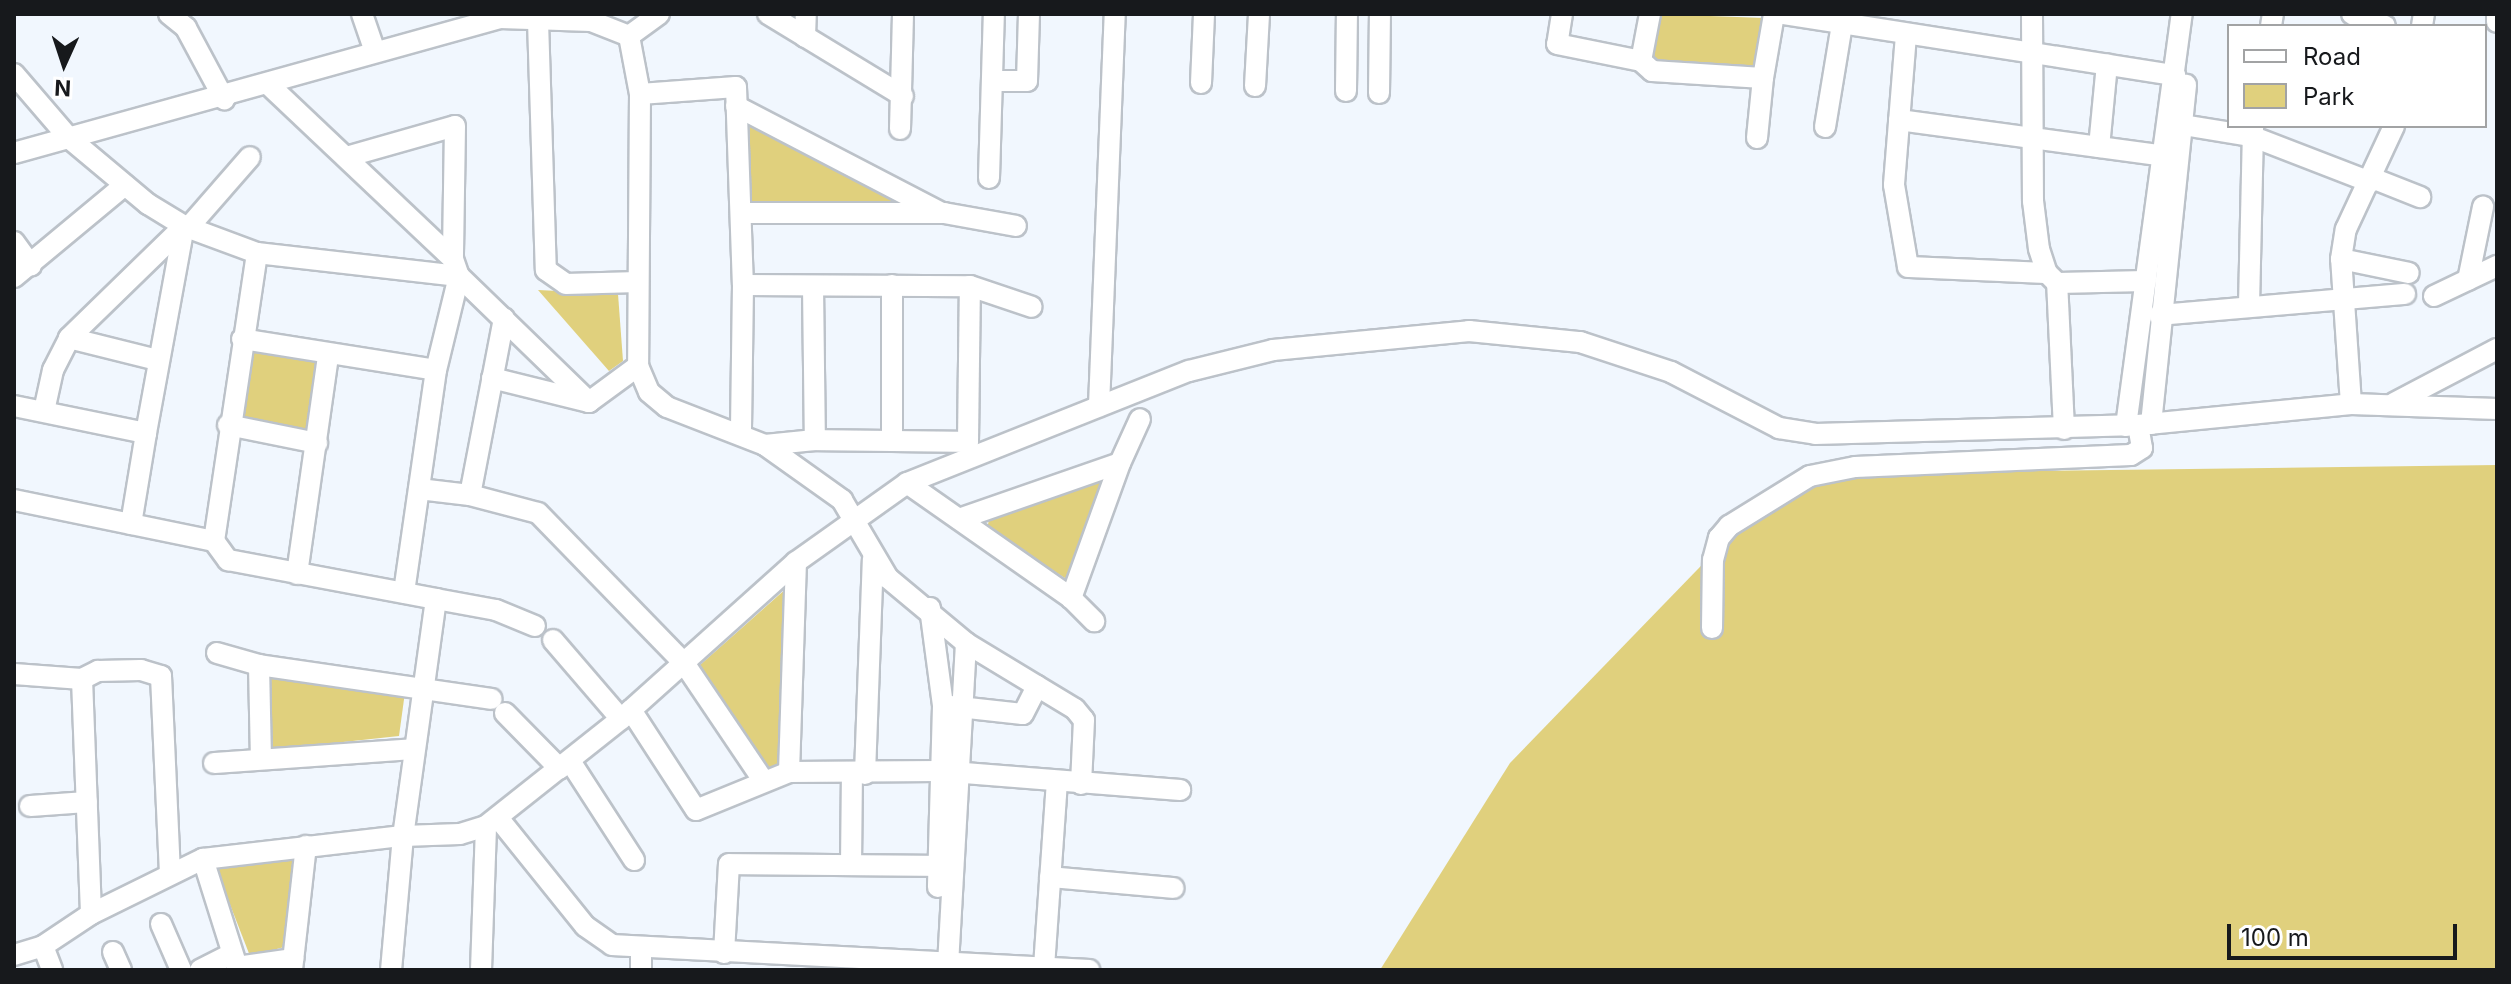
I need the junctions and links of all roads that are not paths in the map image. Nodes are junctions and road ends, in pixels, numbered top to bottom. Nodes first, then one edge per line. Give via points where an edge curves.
1 (362, 14) edge
2 (659, 14) edge
3 (768, 14) edge
4 (806, 14) edge
5 (903, 14) edge
6 (994, 14) edge
7 (1029, 14) edge
8 (1115, 14) edge
9 (1204, 14) edge
10 (1259, 14) edge
11 (1347, 14) edge
12 (1380, 14) edge
13 (1562, 14) edge
14 (1650, 14) edge
15 (1774, 14) edge
16 (1784, 14) edge
17 (2032, 14) edge
18 (2182, 14) edge
19 (2195, 14) edge
20 (2352, 14) edge
21 (2497, 14) edge
22 (180, 18) edge
23 (551, 18) edge
24 (2497, 22) edge
25 (1842, 24) junction
26 (2380, 24) edge
27 (1906, 35) junction
28 (629, 36) junction
29 (805, 37) junction
30 (375, 51) junction
31 (2036, 54) junction
32 (1641, 61) junction
33 (2107, 64) junction
34 (14, 74) edge
35 (2175, 75) junction
36 (1763, 78) junction
37 (992, 81) junction
38 (1201, 83) dead end
39 (269, 85) junction
40 (1255, 86) dead end
41 (1346, 91) dead end
42 (1379, 93) dead end
43 (640, 94) junction
44 (903, 96) junction
45 (224, 99) junction
46 (736, 106) junction
47 (1899, 120) junction
48 (2183, 125) junction
49 (1825, 127) dead end
50 (2393, 128) edge
51 (900, 129) dead end
52 (2252, 131) edge
53 (69, 138) junction
54 (1757, 138) dead end
55 (2035, 138) junction
56 (2099, 147) junction
57 (14, 153) edge
58 (2164, 156) junction
59 (250, 157) dead end
60 (346, 157) junction
61 (989, 178) dead end
62 (2371, 180) junction
63 (125, 185) junction
64 (2420, 197) dead end
65 (2483, 207) dead end
66 (742, 213) junction
67 (944, 213) junction
68 (1016, 226) dead end
69 (186, 227) junction
70 (14, 242) edge
71 (257, 253) junction
72 (2341, 259) junction
73 (2497, 266) edge
74 (456, 267) junction
75 (22, 271) edge
76 (2052, 278) junction
77 (2468, 280) junction
78 (2146, 281) junction
79 (638, 282) junction
80 (743, 285) junction
81 (892, 285) junction
82 (813, 286) junction
83 (970, 286) junction
84 (2434, 296) dead end
85 (2342, 297) junction
86 (2249, 306) junction
87 (1032, 307) dead end
88 (2159, 315) junction
89 (504, 318) junction
90 (69, 338) junction
91 (242, 339) junction
92 (2497, 349) edge
93 (328, 355) junction
94 (157, 360) junction
95 (638, 366) junction
96 (436, 370) junction
97 (492, 378) junction
98 (589, 402) junction
99 (2394, 403) junction
100 (2351, 404) junction
101 (14, 406) edge
102 (1099, 406) junction
103 (2497, 409) edge
104 (44, 411) junction
105 (1140, 419) dead end
106 (228, 425) junction
107 (2138, 425) junction
108 (2064, 429) junction
109 (146, 433) junction
110 (741, 435) junction
111 (815, 440) junction
112 (892, 441) junction
113 (317, 443) junction
114 (765, 445) junction
115 (968, 449) junction
116 (1120, 463) junction
117 (907, 483) junction
118 (419, 489) junction
119 (470, 495) junction
120 (14, 500) edge
121 (959, 519) junction
122 (859, 522) junction
123 (131, 524) junction
124 (214, 541) junction
125 (873, 559) junction
126 (796, 562) junction
127 (297, 574) junction
128 (404, 593) junction
129 (1071, 598) junction
130 (436, 599) junction
131 (930, 608) junction
132 (1094, 621) dead end
133 (535, 626) dead end
134 (1712, 628) dead end
135 (553, 640) dead end
136 (966, 643) junction
137 (217, 653) dead end
138 (684, 663) junction
139 (259, 665) junction
140 (14, 674) edge
141 (82, 679) junction
142 (422, 684) junction
143 (1037, 686) junction
144 (952, 705) junction
145 (626, 714) junction
146 (414, 749) junction
147 (261, 758) junction
148 (214, 763) dead end
149 (565, 765) junction
150 (789, 772) junction
151 (948, 772) junction
152 (859, 774) junction
153 (763, 780) junction
154 (1057, 782) junction
155 (1081, 784) junction
156 (1180, 790) dead end
157 (87, 802) junction
158 (30, 806) dead end
159 (492, 822) junction
160 (403, 836) junction
161 (306, 846) junction
162 (203, 859) junction
163 (634, 860) dead end
164 (851, 865) junction
165 (939, 866) junction
166 (170, 873) junction
167 (1050, 877) junction
168 (1174, 888) dead end
169 (91, 914) junction
170 (161, 924) dead end
171 (43, 946) junction
172 (641, 947) junction
173 (724, 953) junction
174 (14, 955) edge
175 (236, 964) edge
176 (846, 964) edge
177 (292, 965) edge
178 (941, 966) edge
179 (1044, 967) junction
180 (52, 970) edge
181 (181, 970) edge
182 (200, 970) edge
183 (391, 970) edge
184 (481, 970) edge
185 (641, 970) edge
186 (1089, 970) edge

1 - 30 street
2 - 28 street
3 - 29 street
4 - 29 street
5 - 44 street
6 - 37 street
7 - 37 street via 1027,81
8 - 102 street
9 - 38 street
10 - 40 street
11 - 41 street
12 - 42 street
13 - 32 street via 1557,44
14 - 32 street
15 - 36 street
16 - 25 street
17 - 31 street
18 - 35 street
19 - 48 street
20 - 26 street
21 - 24 street
22 - 45 street
23 - 28 street via 591,21
23 - 30 street via 500,18
23 - 79 street via 546,270 566,284
25 - 27 street
25 - 49 street
27 - 31 street
27 - 47 street
28 - 43 street
29 - 44 street
30 - 39 street
31 - 33 street
31 - 55 street
32 - 36 street via 1652,71
33 - 35 street
33 - 56 street
34 - 53 street
35 - 58 street
36 - 54 street
37 - 61 street
39 - 45 street
39 - 60 street
43 - 46 street via 736,87
43 - 79 street
44 - 51 street
45 - 53 street
46 - 66 street
46 - 67 street
47 - 55 street
47 - 76 street via 1895,208 1908,267
48 - 52 street
48 - 88 street
50 - 62 street
52 - 62 street
52 - 86 street
53 - 57 street
53 - 63 street
55 - 56 street
55 - 76 street via 2033,201
56 - 58 street
58 - 78 street
59 - 69 street
60 - 74 street
60 - 74 street via 455,126
62 - 64 street
62 - 72 street via 2346,229
63 - 69 street
63 - 75 street
65 - 77 street
66 - 67 street
66 - 80 street
67 - 68 street
69 - 71 street
69 - 90 street
69 - 94 street
70 - 75 street
71 - 74 street
71 - 91 street
72 - 85 street
72 - 85 street via 2407,284
73 - 77 street
74 - 89 street
74 - 96 street
76 - 78 street
76 - 108 street
77 - 84 street
78 - 107 street
79 - 95 street
80 - 82 street
80 - 110 street
81 - 82 street
81 - 83 street
81 - 112 street
82 - 111 street
83 - 87 street
83 - 115 street
85 - 86 street
85 - 100 street
86 - 88 street
88 - 107 street
89 - 97 street
89 - 98 street
90 - 94 street
90 - 104 street via 53,370
91 - 93 street
91 - 106 street
92 - 99 street
93 - 96 street
93 - 113 street
94 - 109 street
95 - 98 street
95 - 110 street via 655,400
96 - 118 street
97 - 98 street
97 - 119 street
99 - 100 street
99 - 103 street
100 - 107 street
101 - 104 street
102 - 108 street via 1189,371 1273,350 1469,331 1580,342 1671,372 1795,432
102 - 115 street
104 - 109 street
105 - 116 street
106 - 113 street
106 - 124 street
107 - 108 street
107 - 134 street via 2142,448 2131,455 1855,467 1810,476 1729,526 1719,538 1713,560
109 - 123 street
110 - 114 street
111 - 112 street
111 - 114 street
112 - 115 street
113 - 127 street
114 - 122 street via 842,500
115 - 117 street
116 - 121 street
116 - 129 street
117 - 121 street
117 - 122 street
118 - 119 street
118 - 128 street
119 - 138 street via 538,513
120 - 123 street
121 - 129 street
122 - 125 street
122 - 126 street
123 - 124 street
124 - 127 street via 228,560
125 - 131 street via 888,578
125 - 152 street
126 - 138 street
126 - 150 street
127 - 128 street
128 - 130 street
129 - 132 street
130 - 133 street via 496,610
130 - 142 street
131 - 136 street
131 - 144 street
135 - 145 street
136 - 143 street
136 - 144 street
137 - 139 street
138 - 145 street
138 - 153 street
139 - 142 street
139 - 147 street
140 - 141 street
141 - 157 street
141 - 166 street via 98,671 141,670 161,676
142 - 146 street
142 - 149 street via 498,706
143 - 144 street via 1023,714
143 - 155 street via 1084,720
144 - 151 street
145 - 149 street
145 - 153 street via 696,810
146 - 147 street
146 - 160 street
147 - 148 street
149 - 159 street
149 - 163 street
150 - 152 street
150 - 153 street
151 - 152 street
151 - 154 street
151 - 165 street
151 - 178 street
152 - 164 street
154 - 155 street
154 - 167 street
155 - 156 street
157 - 158 street
157 - 169 street
159 - 160 street via 460,834
159 - 172 street via 594,936 612,945
159 - 184 street
160 - 161 street
160 - 183 street
161 - 162 street
161 - 177 street
162 - 166 street
162 - 175 street
164 - 165 street
164 - 173 street via 729,864
165 - 178 street
166 - 169 street
167 - 168 street
167 - 179 street
169 - 171 street
170 - 181 street
171 - 174 street
171 - 180 street
172 - 173 street
172 - 185 street
173 - 176 street
175 - 177 street
175 - 182 street
176 - 178 street
178 - 179 street
179 - 186 street

